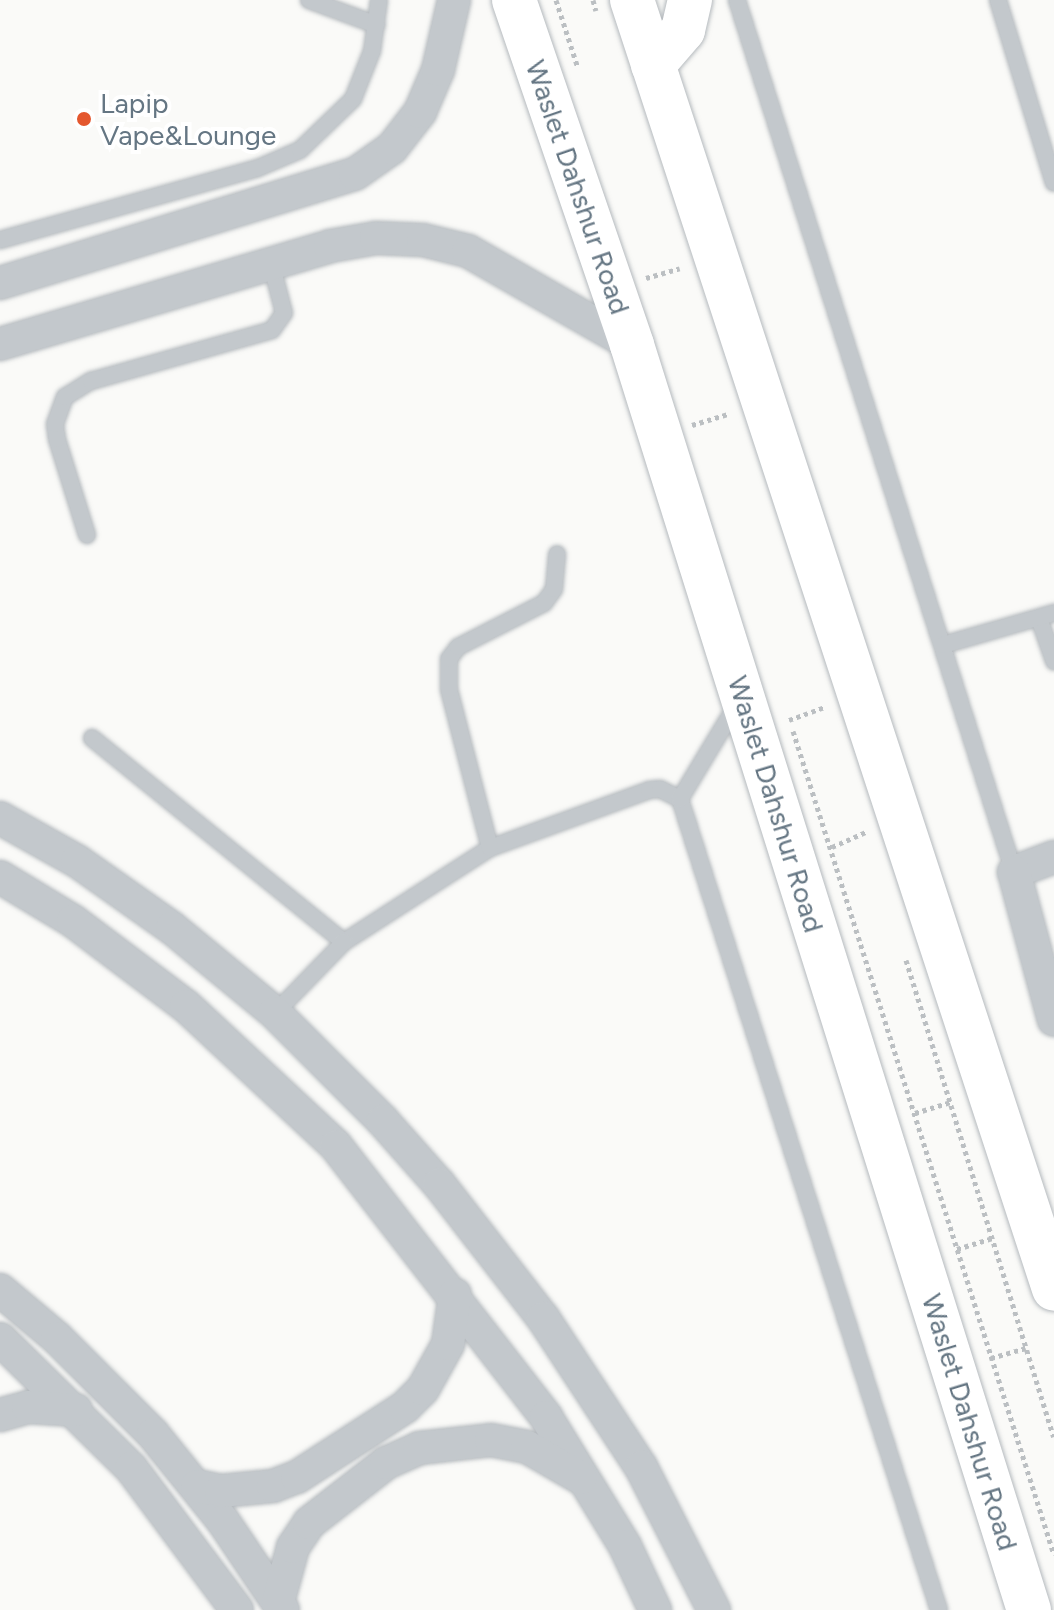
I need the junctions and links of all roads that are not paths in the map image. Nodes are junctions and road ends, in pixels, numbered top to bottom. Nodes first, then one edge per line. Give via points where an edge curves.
1 (309, 0) edge
2 (379, 0) edge
3 (454, 0) edge
4 (514, 0) edge
5 (690, 0) edge
6 (737, 0) edge
7 (998, 0) edge
8 (615, 7) edge
9 (377, 25) junction
10 (653, 65) junction
11 (1054, 183) edge
12 (0, 240) edge
13 (271, 263) junction
14 (0, 283) edge
15 (0, 344) edge
16 (632, 345) junction
17 (87, 535) dead end
18 (557, 554) dead end
19 (1047, 616) edge
20 (943, 645) junction
21 (1054, 661) edge
22 (742, 696) junction
23 (92, 738) dead end
24 (680, 799) junction
25 (0, 818) edge
26 (490, 848) junction
27 (1054, 857) edge
28 (1014, 872) junction
29 (0, 877) edge
30 (344, 942) junction
31 (275, 1013) junction
32 (1054, 1020) edge
33 (1054, 1289) edge
34 (0, 1290) edge
35 (455, 1294) junction
36 (0, 1339) edge
37 (76, 1410) junction
38 (0, 1415) edge
39 (590, 1485) junction
40 (197, 1486) junction
41 (280, 1606) edge
42 (237, 1610) edge
43 (655, 1610) edge
44 (714, 1610) edge
45 (939, 1610) edge
46 (1029, 1610) edge

1 - 9 lane
2 - 9 lane
3 - 14 street via 438,70 420,112 392,148 355,174
4 - 16 main road, Waslet Dahshur Road
5 - 10 main road via 683,30
6 - 20 lane
7 - 11 lane
8 - 10 main road
9 - 12 lane via 353,99 300,150 258,168
10 - 33 main road
13 - 15 street
13 - 16 street via 376,238 423,240 468,251
13 - 17 lane via 284,313 272,330 91,381 65,397 55,424 57,439
16 - 22 main road, Waslet Dahshur Road
18 - 26 lane via 554,589 544,603 458,647 449,659 449,689
19 - 20 lane
19 - 21 lane
20 - 28 lane
22 - 24 lane
22 - 46 main road, Waslet Dahshur Road
23 - 30 lane
24 - 26 lane via 660,789 649,790
24 - 45 lane
25 - 31 street via 125,893
26 - 30 lane
27 - 28 street
28 - 32 street
29 - 35 street via 131,962 264,1075 336,1146
30 - 31 lane
31 - 44 street via 383,1121 493,1250 641,1467
34 - 40 street via 107,1385
35 - 39 street
35 - 40 street via 448,1344 423,1389 405,1407 297,1477 273,1486 221,1491
36 - 37 street
37 - 38 street via 28,1407
37 - 42 street via 181,1530
39 - 41 street via 527,1447 479,1440 419,1448 386,1463 309,1523 288,1560
39 - 43 street
40 - 41 street

